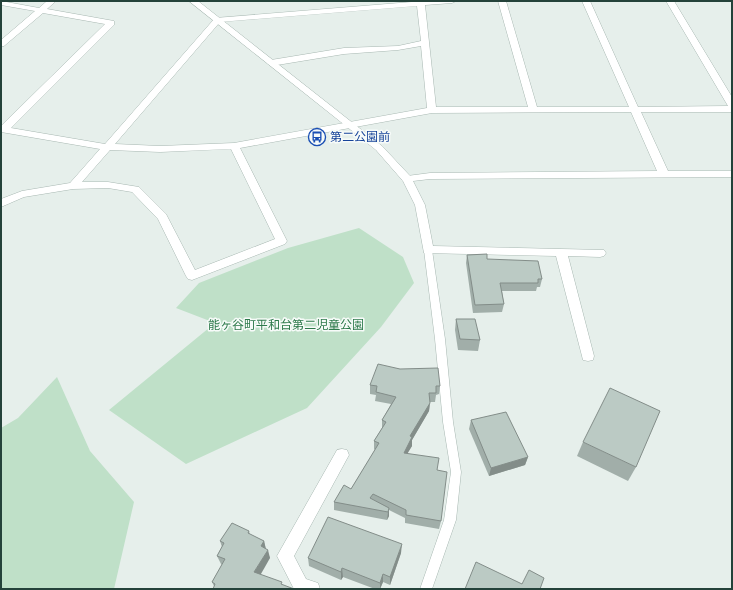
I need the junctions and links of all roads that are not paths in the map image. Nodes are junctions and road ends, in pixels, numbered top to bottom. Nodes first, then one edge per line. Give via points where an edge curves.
1 (52, 1) edge
2 (193, 1) edge
3 (452, 1) edge
4 (502, 1) edge
5 (586, 1) edge
6 (670, 1) edge
7 (1, 3) edge
8 (421, 4) junction
9 (41, 10) junction
10 (218, 20) junction
11 (425, 43) junction
12 (1, 44) edge
13 (271, 63) junction
14 (732, 105) edge
15 (634, 109) junction
16 (732, 109) edge
17 (432, 110) junction
18 (533, 110) junction
19 (351, 125) junction
20 (3, 129) edge
21 (234, 146) junction
22 (106, 147) junction
23 (664, 174) junction
24 (732, 174) edge
25 (407, 178) junction
26 (73, 186) junction
27 (1, 203) edge
28 (428, 250) junction
29 (561, 252) junction
30 (600, 253) dead end
31 (588, 356) dead end
32 (342, 455) dead end
33 (312, 589) edge
34 (426, 589) edge

1 - 9 street
2 - 10 street
3 - 8 street
4 - 18 street
5 - 15 street
6 - 14 street
7 - 9 street
8 - 10 street
8 - 11 street
9 - 12 street
9 - 20 street via 112,23
10 - 13 street
10 - 22 street
11 - 13 street via 398,48 344,51
11 - 17 street
13 - 19 street
15 - 16 street
15 - 18 street
15 - 23 street
17 - 18 street
17 - 19 street
19 - 21 street
19 - 25 street
20 - 22 street
21 - 22 street via 160,149
21 - 26 street via 281,241 192,276 162,217 135,189 108,185
22 - 26 street
23 - 24 street
23 - 25 street
25 - 28 street via 420,205
26 - 27 street via 22,194
28 - 29 street
28 - 34 lane via 456,472 450,520
29 - 30 street
29 - 31 street
32 - 33 street via 284,556 301,586

